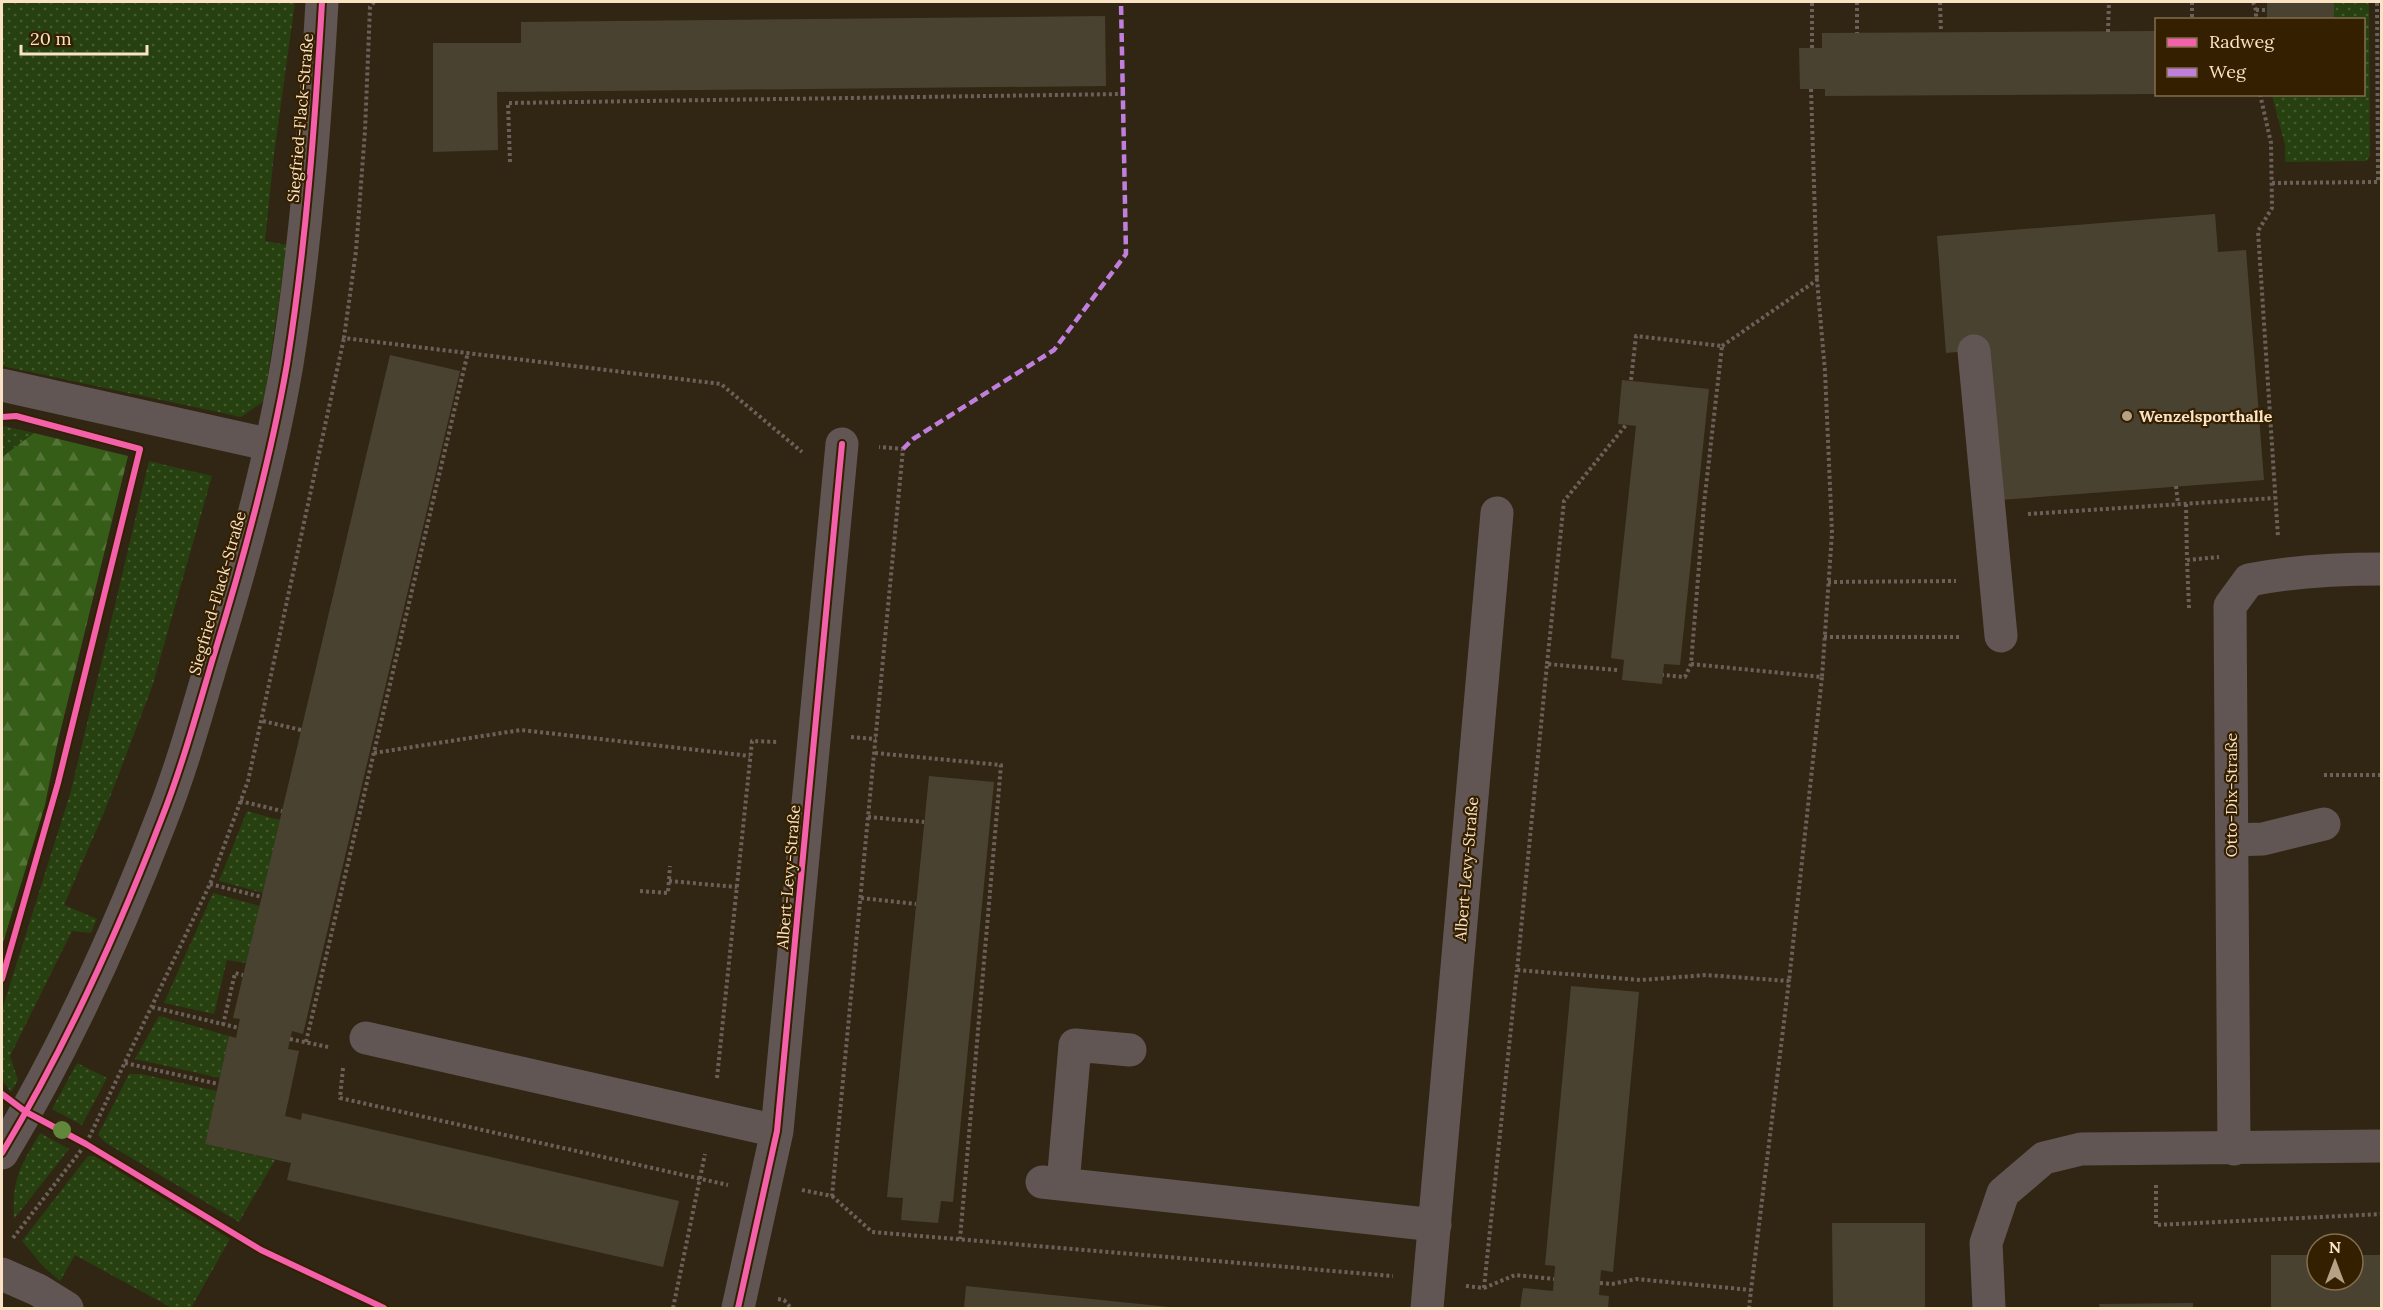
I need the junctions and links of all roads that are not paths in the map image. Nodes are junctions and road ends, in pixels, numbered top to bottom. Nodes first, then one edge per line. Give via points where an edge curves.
1 (322, 2) edge
2 (1974, 351) dead end
3 (2, 385) edge
4 (842, 444) road end
5 (272, 445) junction
6 (1497, 513) dead end
7 (2382, 569) edge
8 (2001, 636) road end
9 (2325, 824) dead end
10 (2232, 840) junction
11 (366, 1038) dead end
12 (1130, 1050) dead end
13 (777, 1131) junction
14 (2382, 1146) edge
15 (2234, 1149) junction
16 (2, 1153) edge
17 (1435, 1224) junction
18 (5, 1259) edge
19 (1428, 1294) edge
20 (67, 1308) edge
21 (738, 1308) edge
22 (1989, 1308) edge

1 - 5 street, Siegfried-Flack-Straße via 301,267
2 - 8 street
3 - 5 street
4 - 13 street, Albert-Levy-Straße
5 - 16 street, Siegfried-Flack-Straße via 227,613 162,817 68,1032
6 - 17 street, Albert-Levy-Straße
7 - 10 street, Otto-Dix-Straße via 2291,573 2249,580 2230,606
9 - 10 street via 2263,839
10 - 15 street, Otto-Dix-Straße
11 - 13 street
12 - 17 street via 1075,1045 1053,1183
13 - 21 street, Albert-Levy-Straße
14 - 15 street
15 - 22 street via 2081,1149 2044,1158 2003,1193 1986,1243
17 - 19 street, Albert-Levy-Straße
18 - 20 street via 28,1285

